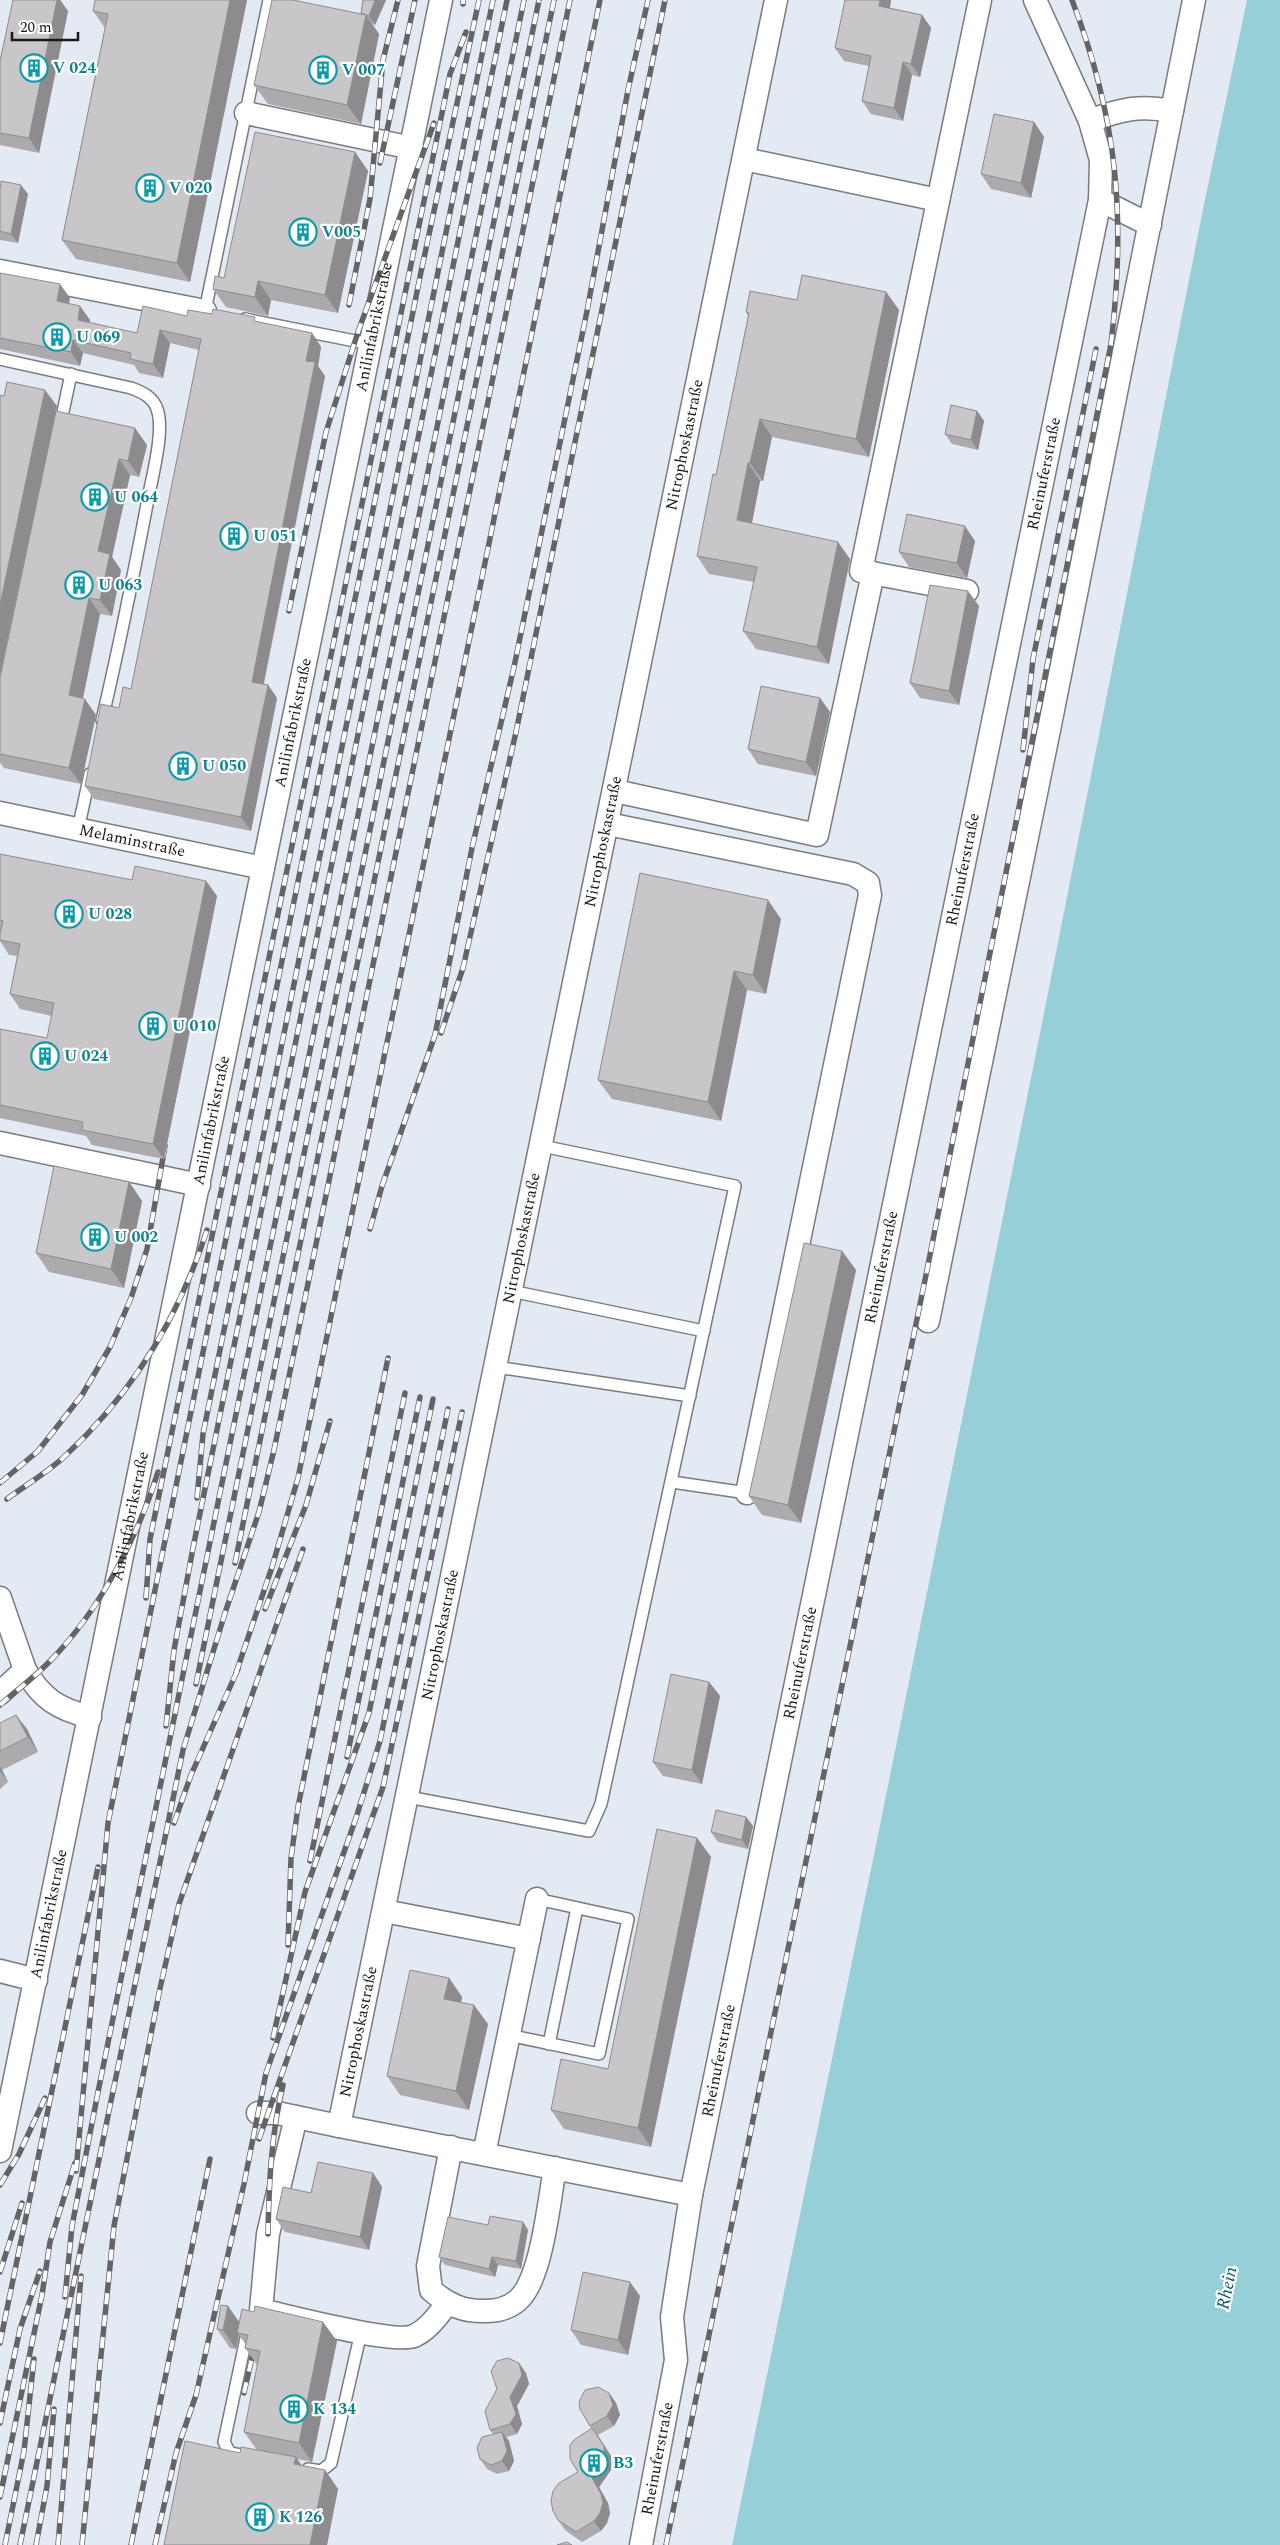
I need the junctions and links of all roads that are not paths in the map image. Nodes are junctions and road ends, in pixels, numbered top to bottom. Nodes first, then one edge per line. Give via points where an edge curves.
1 (269, 0) edge
2 (442, 0) edge
3 (776, 0) edge
4 (980, 0) edge
5 (1035, 0) edge
6 (1194, 0) edge
7 (1172, 111) junction
8 (246, 113) junction
9 (1090, 121) junction
10 (412, 148) junction
11 (744, 159) junction
12 (938, 200) junction
13 (1100, 200) junction
14 (1150, 225) junction
15 (0, 271) edge
16 (221, 314) junction
17 (370, 344) junction
18 (0, 359) edge
19 (71, 374) junction
20 (57, 442) edge
21 (873, 573) junction
22 (966, 591) edge
23 (100, 728) edge
24 (92, 764) edge
25 (615, 791) junction
26 (0, 813) edge
27 (608, 824) junction
28 (78, 830) junction
29 (817, 836) junction
30 (810, 865) junction
31 (263, 868) junction
32 (0, 1143) edge
33 (542, 1146) junction
34 (199, 1185) junction
35 (512, 1291) junction
36 (928, 1321) dead end
37 (704, 1331) junction
38 (496, 1367) junction
39 (690, 1396) junction
40 (672, 1482) junction
41 (747, 1493) joint
42 (0, 1598) edge
43 (25, 1670) junction
44 (0, 1694) edge
45 (90, 1718) junction
46 (408, 1797) junction
47 (537, 1899) joint
48 (577, 1908) junction
49 (384, 1911) junction
50 (528, 1939) junction
51 (0, 1970) edge
52 (36, 1980) junction
53 (508, 2035) junction
54 (549, 2044) junction
55 (258, 2113) dead end
56 (296, 2117) junction
57 (339, 2126) junction
58 (451, 2147) junction
59 (0, 2152) edge
60 (484, 2154) junction
61 (555, 2168) junction
62 (691, 2195) junction
63 (447, 2304) junction
64 (261, 2310) junction
65 (361, 2332) junction
66 (257, 2458) edge
67 (294, 2466) edge
68 (641, 2545) edge

1 - 8 lane
2 - 10 street, Anilinfabrikstraße
3 - 11 street, Nitrophoskastraße
4 - 12 street
5 - 9 street, Rheinuferstraße
6 - 7 street
7 - 9 street via 1147,106
7 - 14 street
8 - 10 street
8 - 16 lane
9 - 13 street, Rheinuferstraße via 1101,160
10 - 17 street, Anilinfabrikstraße
11 - 12 street
11 - 25 street, Nitrophoskastraße
12 - 21 street via 861,571
13 - 14 street
13 - 62 street, Rheinuferstraße
14 - 36 street
15 - 16 street
16 - 17 lane
17 - 31 street, Anilinfabrikstraße
18 - 19 lane
19 - 20 lane
19 - 23 lane via 140,391 153,402 159,418 143,529
21 - 22 street
21 - 29 street
24 - 28 lane
25 - 27 street, Nitrophoskastraße
25 - 29 street
26 - 28 street, Melaminstraße
27 - 30 street
27 - 33 street, Nitrophoskastraße
28 - 31 street, Melaminstraße
29 - 30 street
30 - 41 street via 853,874 868,883 870,895
31 - 34 street, Anilinfabrikstraße
32 - 34 street
33 - 35 street, Nitrophoskastraße
33 - 37 lane via 735,1186
34 - 45 street, Anilinfabrikstraße
35 - 37 lane
35 - 38 street, Nitrophoskastraße
37 - 39 lane
38 - 39 lane
38 - 46 street, Nitrophoskastraße
39 - 40 lane
40 - 41 lane
40 - 46 lane via 602,1804 590,1830
42 - 43 street
43 - 44 street
43 - 45 street via 50,1702 68,1712
45 - 52 street, Anilinfabrikstraße
46 - 49 street, Nitrophoskastraße
47 - 48 lane
47 - 50 street
48 - 54 lane
48 - 54 lane via 628,1919 599,2054
49 - 50 street
49 - 57 street, Nitrophoskastraße
50 - 53 street
51 - 52 street
52 - 59 street, Anilinfabrikstraße
53 - 54 lane
53 - 60 street
55 - 56 street
56 - 57 street
56 - 64 street via 268,2234
57 - 58 street
58 - 60 street
58 - 63 street via 428,2266 431,2290
60 - 61 street
61 - 62 street
61 - 63 street via 537,2264 531,2282 518,2300 500,2311 473,2312
62 - 68 street, Rheinuferstraße via 672,2317 676,2360
63 - 65 street via 431,2325 412,2336
64 - 65 street
64 - 66 lane via 249,2324 224,2442 230,2452
65 - 67 lane via 331,2463 321,2471

